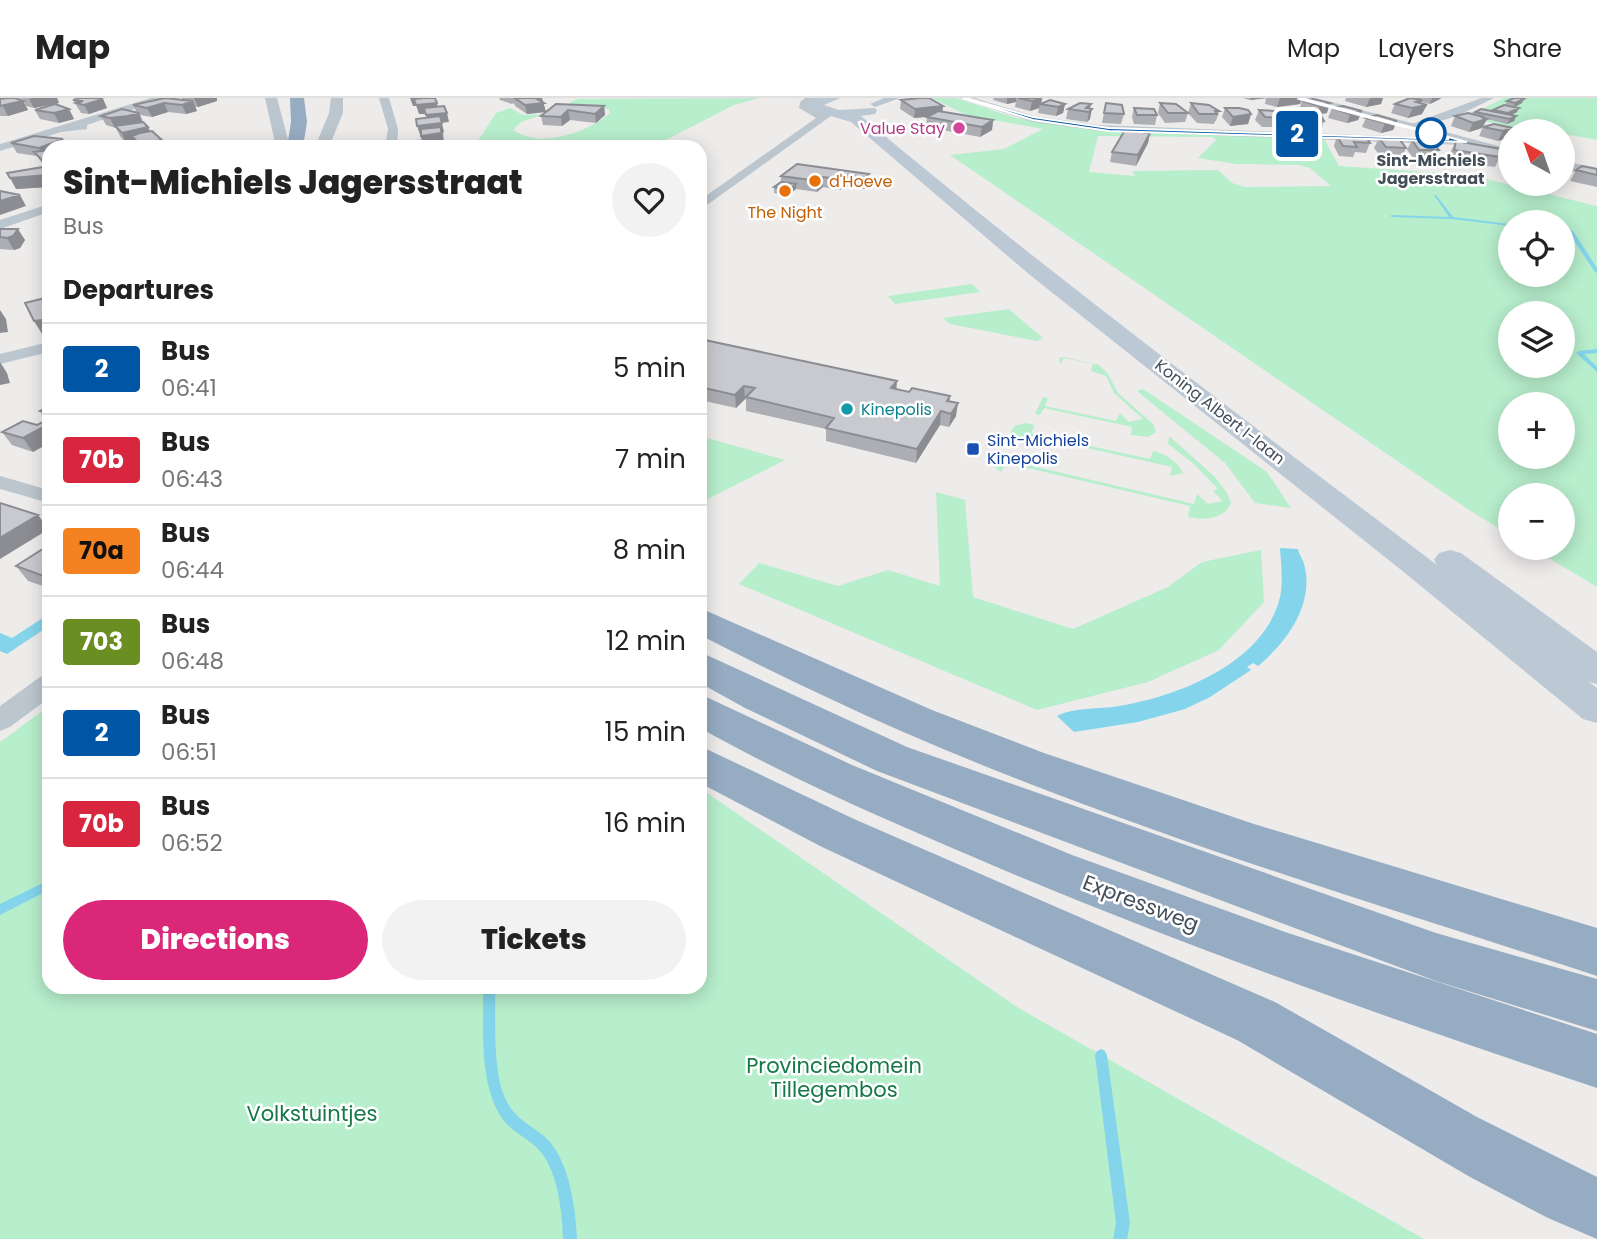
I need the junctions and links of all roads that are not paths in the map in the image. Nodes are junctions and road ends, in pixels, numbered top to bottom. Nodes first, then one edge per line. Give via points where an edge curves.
1 (27, 98) edge
2 (271, 98) edge
3 (297, 98) edge
4 (337, 98) edge
5 (384, 98) edge
6 (895, 98) edge
7 (964, 98) edge
8 (1301, 98) edge
9 (1489, 98) edge
10 (165, 99) edge
11 (0, 104) edge
12 (845, 104) edge
13 (320, 115) dead end
14 (1409, 127) junction
15 (61, 133) junction
16 (281, 140) edge
17 (296, 140) edge
18 (317, 140) edge
19 (325, 140) edge
20 (392, 140) edge
21 (1464, 142) junction
22 (0, 148) edge
23 (1498, 150) edge
24 (1575, 168) edge
25 (1597, 173) edge
26 (707, 201) edge
27 (42, 210) edge
28 (0, 225) edge
29 (42, 349) edge
30 (0, 359) edge
31 (1335, 472) dead end
32 (0, 482) edge
33 (42, 496) edge
34 (1434, 548) dead end
35 (707, 624) edge
36 (707, 670) edge
37 (1597, 671) edge
38 (42, 689) edge
39 (1597, 709) edge
40 (707, 712) edge
41 (0, 720) edge
42 (707, 767) edge
43 (1597, 951) edge
44 (1597, 1006) edge
45 (1597, 1060) edge
46 (1597, 1208) edge

1 - 11 street
2 - 16 street
3 - 17 highway
4 - 19 street
5 - 20 street
6 - 12 street
7 - 21 street via 1033,119 1109,129
8 - 14 street
9 - 14 street
10 - 15 street
10 - 15 street via 85,129 87,135
12 - 26 street
12 - 31 main road, Koning Albert I-laan
12 - 39 main road, Koning Albert I-laan via 856,119 1073,297
13 - 18 highway
14 - 21 street
15 - 22 street
21 - 23 street
24 - 25 street
27 - 28 street
29 - 30 street
32 - 33 street
34 - 37 main road
35 - 43 highway via 913,721 1013,760 1147,808
36 - 44 highway via 892,759 1436,957
38 - 41 street
40 - 45 highway, Expressweg via 868,793 1071,877 1271,952
42 - 46 highway via 838,833 1255,1021 1431,1124

